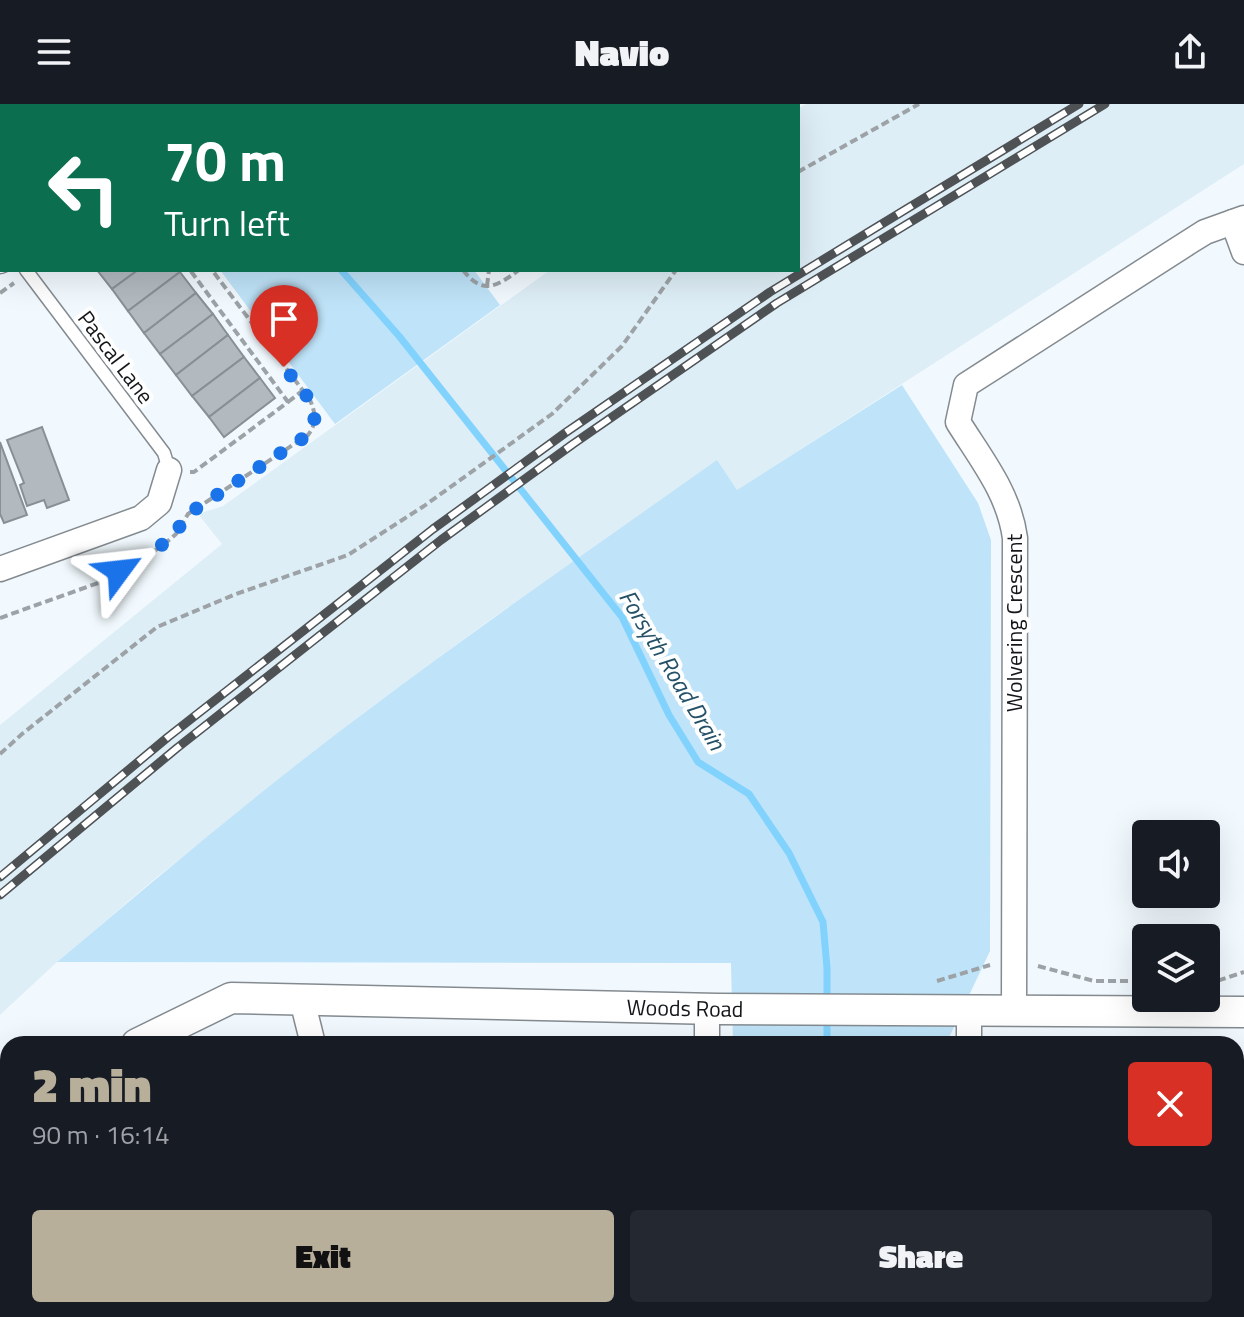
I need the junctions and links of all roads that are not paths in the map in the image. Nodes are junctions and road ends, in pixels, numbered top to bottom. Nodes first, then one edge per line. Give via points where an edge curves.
1 (1238, 220) edge
2 (1244, 252) edge
3 (28, 272) edge
4 (169, 470) joint
5 (0, 569) edge
6 (302, 1000) junction
7 (712, 1008) junction
8 (969, 1011) junction
9 (1014, 1011) junction
10 (1244, 1012) edge
11 (153, 1036) edge
12 (311, 1036) edge
13 (708, 1036) edge
14 (969, 1036) edge

1 - 2 street
1 - 9 street, Wolvering Crescent via 1205,232 966,385 958,422 1005,498 1015,538
3 - 4 lane, Pascal Lane via 164,453
4 - 5 street via 159,503 141,518
6 - 7 street, Woods Road
6 - 11 street, Woods Road via 231,998
6 - 12 street
7 - 8 street, Woods Road
7 - 13 street
8 - 9 street, Woods Road
8 - 14 street
9 - 10 street, Woods Road

